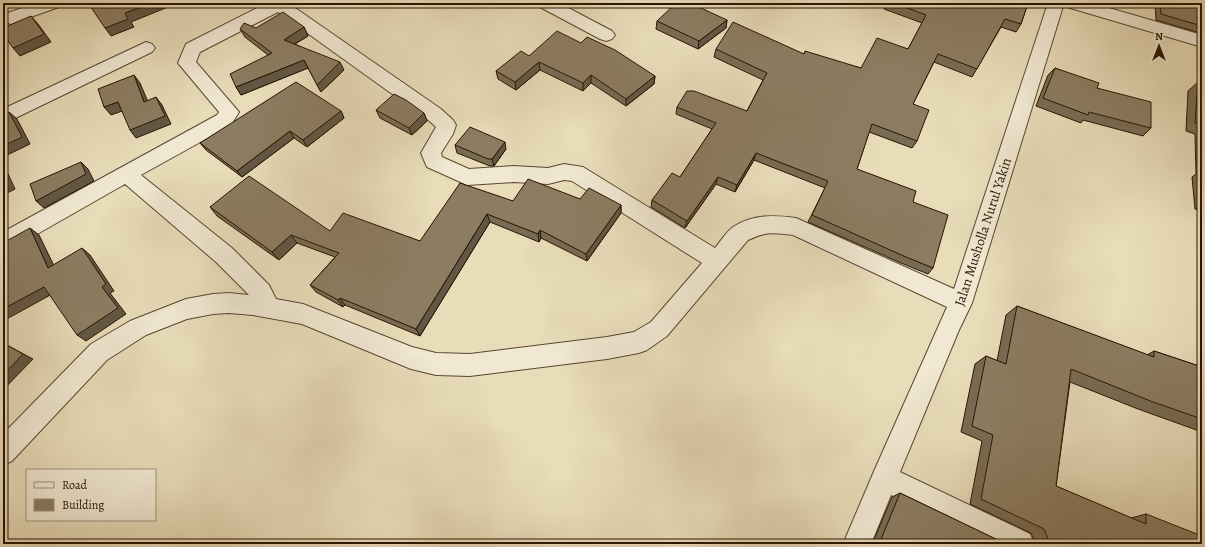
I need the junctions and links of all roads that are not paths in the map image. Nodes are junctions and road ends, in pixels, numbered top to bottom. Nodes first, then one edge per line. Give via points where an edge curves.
1 (53, 3) edge
2 (546, 3) edge
3 (1056, 3) edge
4 (1073, 3) edge
5 (278, 4) edge
6 (10, 18) dead end
7 (606, 35) dead end
8 (1202, 41) edge
9 (146, 48) dead end
10 (3, 117) edge
11 (126, 174) junction
12 (3, 243) edge
13 (716, 261) junction
14 (961, 303) junction
15 (268, 307) junction
16 (3, 452) edge
17 (884, 478) junction
18 (857, 544) edge
19 (1020, 544) edge

1 - 6 street
2 - 7 street
3 - 14 street, Jalan Musholla Nurul Yakin
4 - 8 street
5 - 11 street via 192,48 188,63 230,112 224,120
5 - 13 street via 446,125 431,153 434,162 467,177 576,173
9 - 10 street
11 - 12 street
11 - 15 street via 224,255 261,292
13 - 14 street via 744,231 760,225 782,224 796,227
13 - 15 street via 659,329 639,342 470,365 436,364 411,358 320,320
14 - 17 street, Jalan Musholla Nurul Yakin
15 - 16 street via 229,303 200,306 174,313 138,328 99,352
17 - 18 street, Jalan Musholla Nurul Yakin
17 - 19 street

